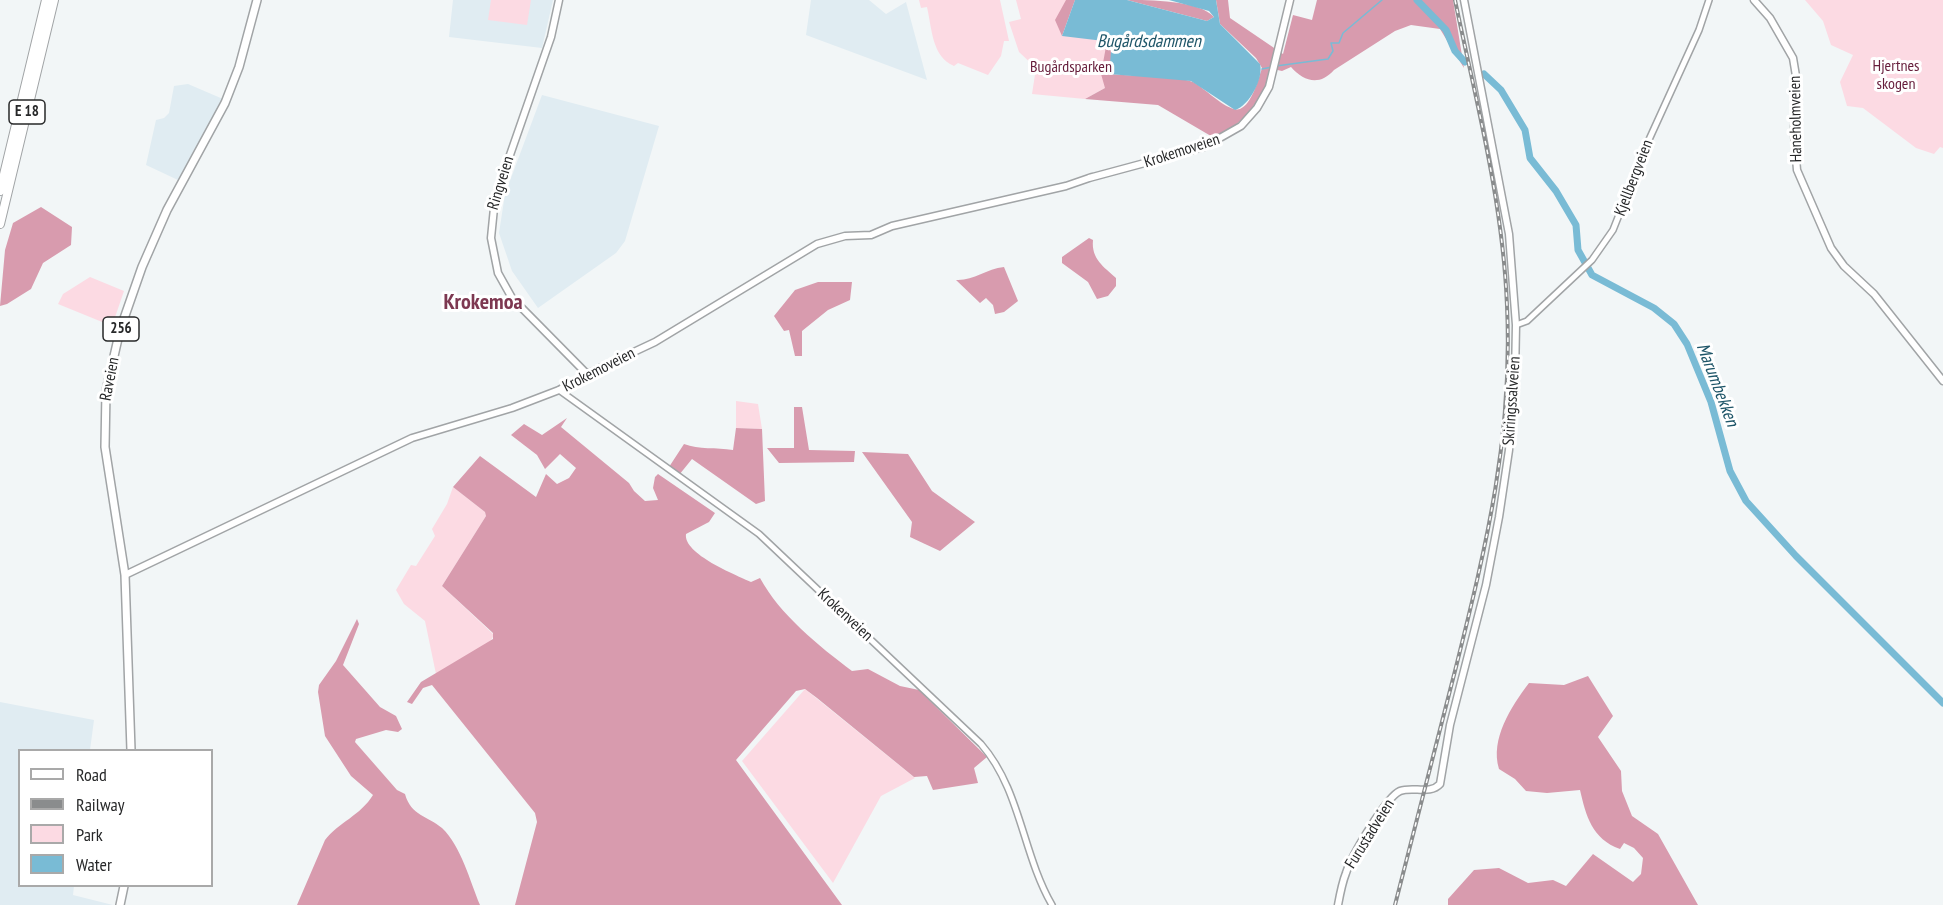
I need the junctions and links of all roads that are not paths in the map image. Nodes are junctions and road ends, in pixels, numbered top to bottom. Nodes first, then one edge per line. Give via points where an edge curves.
1 (46, 0) edge
2 (54, 0) edge
3 (257, 0) edge
4 (559, 0) edge
5 (1290, 0) edge
6 (1464, 0) edge
7 (1709, 0) edge
8 (1754, 0) edge
9 (0, 191) edge
10 (0, 224) edge
11 (1516, 325) junction
12 (586, 374) junction
13 (1943, 381) edge
14 (559, 390) junction
15 (125, 575) junction
16 (131, 749) edge
17 (1427, 790) joint
18 (124, 887) edge
19 (120, 905) edge
20 (1052, 905) edge
21 (1338, 905) edge

1 - 9 highway, E 18
2 - 10 highway, E 18
3 - 15 main road, Raveien / 256 via 225,103 147,254 109,374 104,437
4 - 12 main road, Ringveien via 551,37 495,198 491,238 498,273 512,298
5 - 12 main road, Krokemoveien via 1271,82 1257,108 1224,138 1058,187 892,226 872,235 845,236 820,243 655,342
6 - 11 main road, Skiringssalveien via 1504,205
7 - 11 street, Kjellbergveien via 1617,222 1586,266 1527,321
8 - 13 main road, Haneholmveien via 1770,18 1793,58 1797,170 1828,243
11 - 17 main road, Skiringssalveien via 1513,419 1486,585 1450,725 1442,780
12 - 14 main road, Krokemoveien
14 - 15 main road, Krokemoveien via 412,438
14 - 20 street, Krokenveien via 759,534 981,744 1010,789 1042,887
15 - 16 main road, Raveien / 256
17 - 21 main road, Furustadveien via 1403,790 1390,799 1357,850
18 - 19 main road

